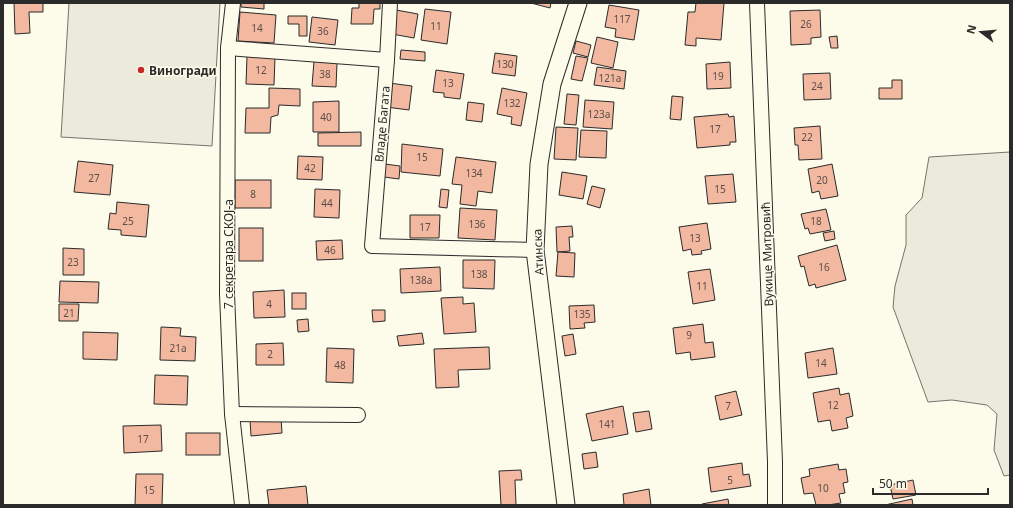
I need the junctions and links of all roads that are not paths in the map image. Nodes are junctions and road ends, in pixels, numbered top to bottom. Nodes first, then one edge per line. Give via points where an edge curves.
1 (233, 3) edge
2 (390, 3) edge
3 (578, 3) edge
4 (757, 3) edge
5 (228, 48) junction
6 (388, 60) junction
7 (535, 250) junction
8 (232, 414) junction
9 (358, 415) dead end
10 (242, 505) edge
11 (566, 505) edge
12 (775, 505) edge

1 - 5 street, 7 секретара СКОЈ-а
2 - 6 street, Владе Багата
3 - 7 street, Атинска via 552,84 539,164
4 - 12 street, Вукице Митровић
5 - 6 street
5 - 8 street, 7 секретара СКОЈ-а via 227,294
6 - 7 street, Владе Багата via 372,246
7 - 11 street, Атинска
8 - 9 street
8 - 10 street, 7 секретара СКОЈ-а

